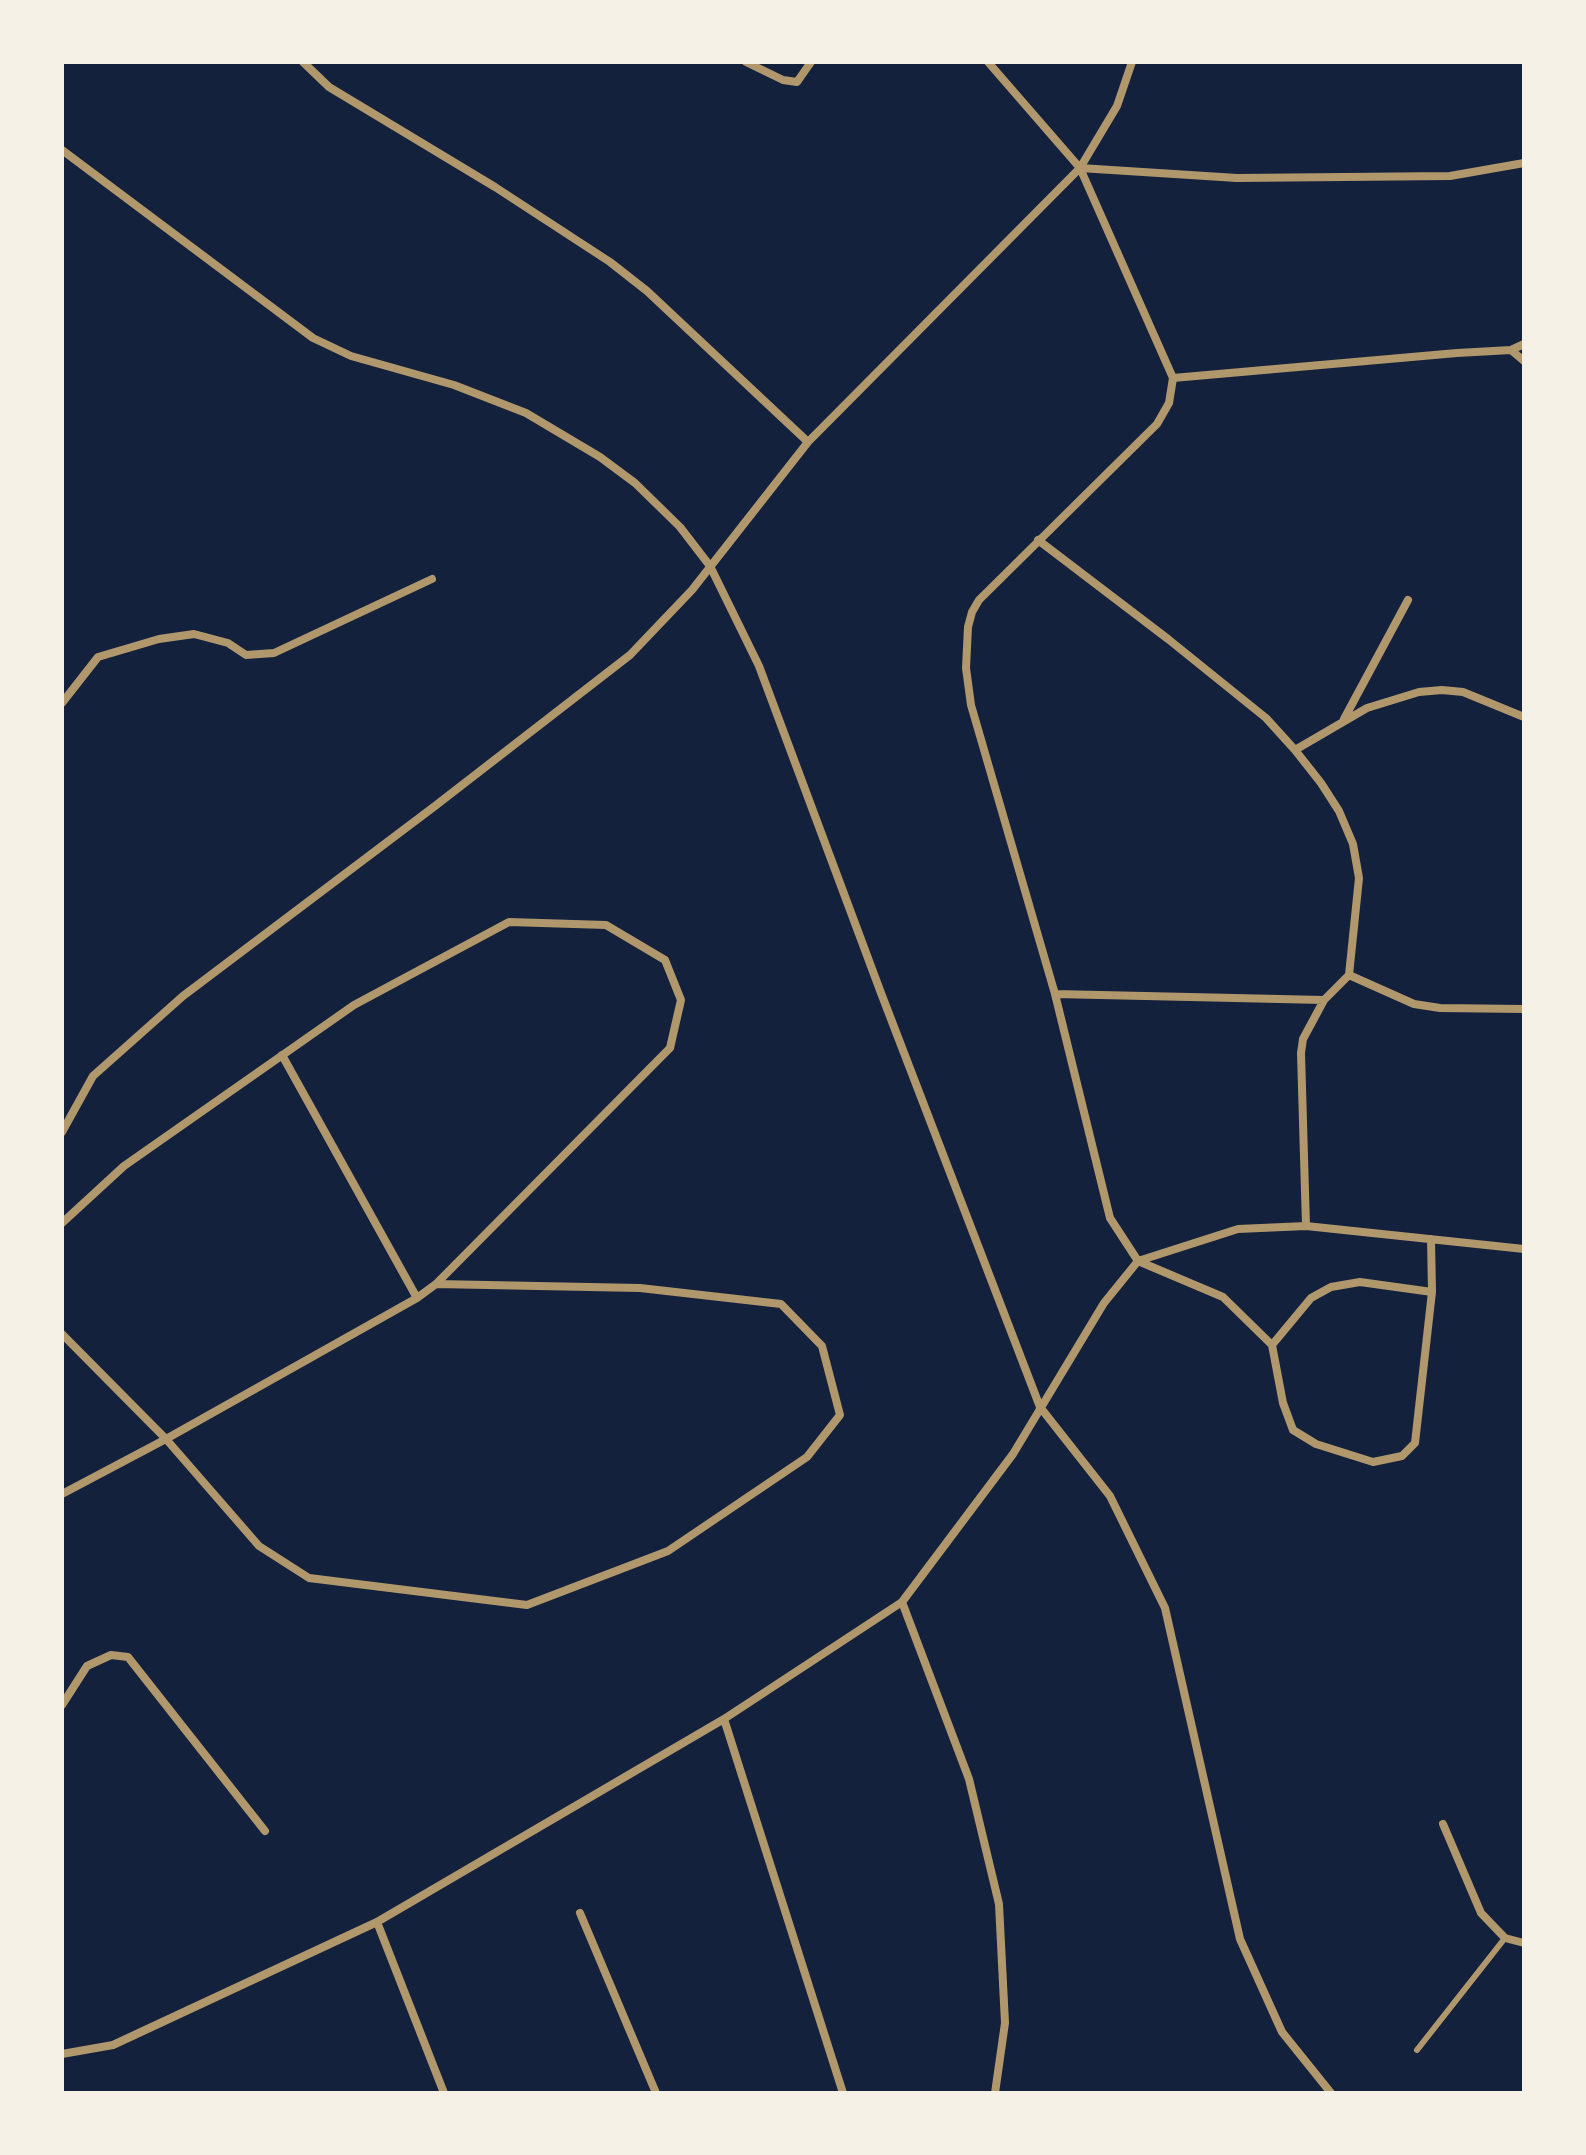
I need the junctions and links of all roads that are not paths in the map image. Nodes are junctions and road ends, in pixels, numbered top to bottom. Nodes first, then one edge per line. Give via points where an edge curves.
1 (303, 62) edge
2 (746, 62) edge
3 (811, 62) edge
4 (988, 62) edge
5 (1132, 62) edge
6 (62, 150) edge
7 (1524, 163) edge
8 (1080, 168) junction
9 (1524, 344) edge
10 (1511, 350) junction
11 (1524, 361) edge
12 (1173, 378) junction
13 (808, 442) junction
14 (1038, 540) junction
15 (710, 566) junction
16 (432, 579) dead end
17 (1408, 600) dead end
18 (62, 703) edge
19 (1524, 717) edge
20 (1343, 721) junction
21 (1295, 750) junction
22 (1349, 975) junction
23 (1055, 994) junction
24 (1324, 1000) junction
25 (1524, 1009) edge
26 (282, 1055) junction
27 (62, 1132) edge
28 (62, 1223) edge
29 (1306, 1226) junction
30 (1431, 1239) junction
31 (1524, 1249) edge
32 (1138, 1261) junction
33 (436, 1284) junction
34 (1432, 1292) junction
35 (417, 1298) junction
36 (62, 1334) edge
37 (1272, 1345) junction
38 (1040, 1407) junction
39 (166, 1439) junction
40 (62, 1494) edge
41 (902, 1602) junction
42 (62, 1705) edge
43 (724, 1719) junction
44 (1443, 1824) dead end
45 (265, 1831) dead end
46 (580, 1913) dead end
47 (377, 1922) junction
48 (1505, 1938) junction
49 (1524, 1943) edge
50 (1417, 2050) dead end
51 (62, 2054) edge
52 (444, 2093) edge
53 (656, 2093) edge
54 (843, 2093) edge
55 (995, 2093) edge
56 (1331, 2093) edge

1 - 13 street via 329,87 610,262
2 - 3 street via 797,82
4 - 8 street
5 - 8 street via 1117,106
6 - 15 street via 313,338 351,356 454,385 526,413 600,457 680,527
7 - 8 street via 1450,176 1237,178
8 - 12 street
8 - 13 street
9 - 10 street
10 - 11 street
10 - 12 street
12 - 14 street via 1169,403 1157,424
13 - 15 street
14 - 21 street via 1254,708
14 - 23 street via 972,612 966,668 971,705
15 - 27 street via 630,655 183,996 93,1076
15 - 38 street via 759,666
16 - 18 street via 274,653 246,655 228,643 194,634 98,657
17 - 20 street
19 - 20 street via 1463,692 1442,690 1384,702
20 - 21 street
21 - 22 street via 1339,811 1353,844 1359,878
22 - 24 street
22 - 25 street via 1414,1004
23 - 24 street
23 - 32 street via 1105,1203
24 - 29 street via 1301,1053
26 - 28 street via 124,1166
26 - 33 street via 354,1005 509,922 606,925 665,960 681,1000 670,1048
26 - 35 street
29 - 30 street
29 - 32 street via 1238,1229
30 - 31 street
30 - 34 street
32 - 37 street via 1223,1297
32 - 38 street via 1104,1303
33 - 35 street
33 - 39 street via 640,1288 781,1304 822,1346 840,1415 807,1457 668,1551 527,1605 309,1578 259,1546
34 - 37 street via 1360,1282 1331,1287 1311,1298
34 - 37 street via 1415,1443 1402,1456 1373,1462 1316,1444 1293,1430
35 - 39 street
36 - 39 street
38 - 41 street via 1013,1454
38 - 56 street via 1110,1496 1165,1608 1240,1939 1282,2032
39 - 40 street
41 - 43 street
41 - 55 street via 969,1779 999,1904 1005,2023
42 - 45 street via 87,1666 111,1655 128,1657
43 - 47 street
43 - 54 street
44 - 48 street via 1481,1913
46 - 53 street
47 - 51 street via 113,2045
47 - 52 street
48 - 49 street
48 - 50 lane

